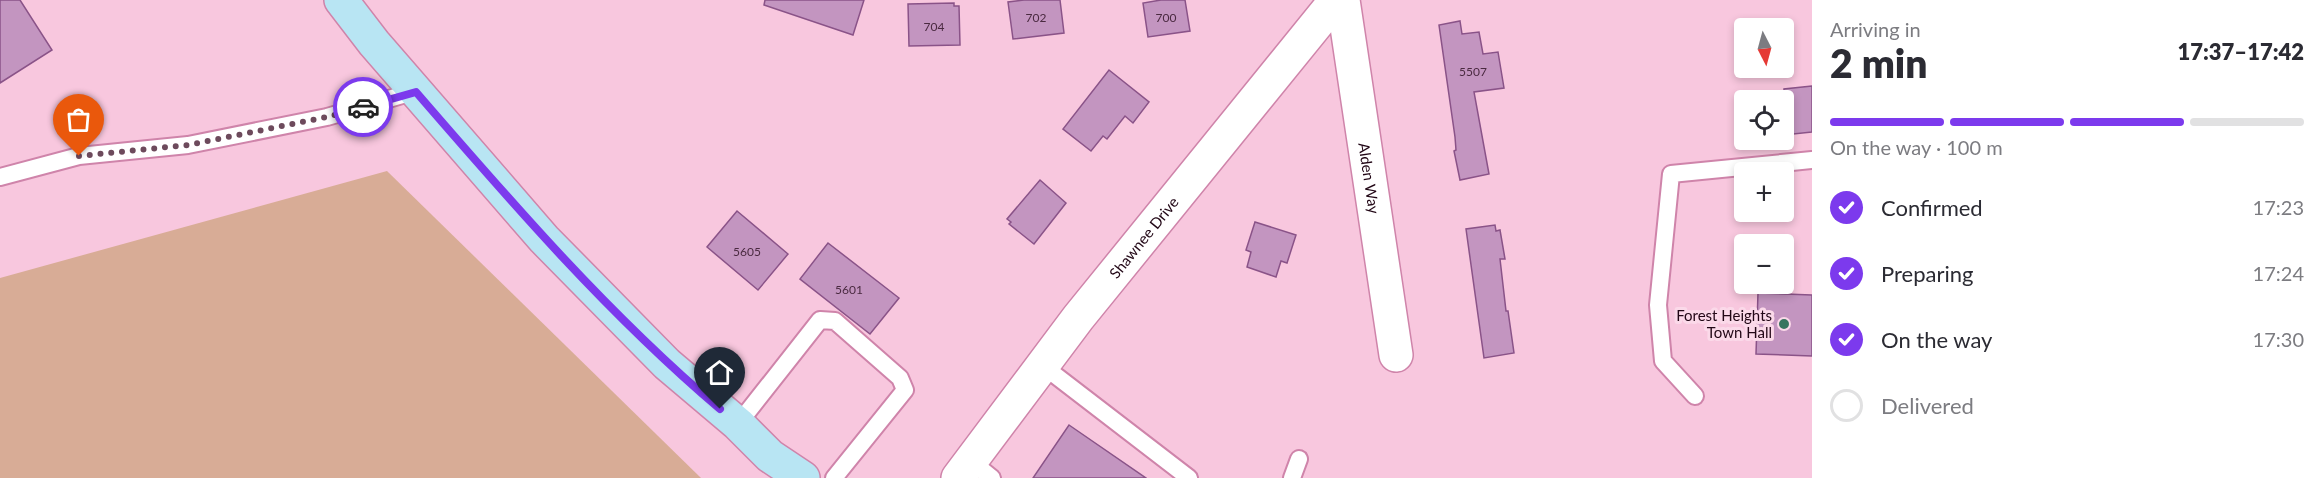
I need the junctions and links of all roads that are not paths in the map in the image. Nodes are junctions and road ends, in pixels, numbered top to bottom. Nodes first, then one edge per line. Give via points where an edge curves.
1 (341, 0) edge
2 (1336, 0) edge
3 (1343, 0) edge
4 (416, 92) junction
5 (1812, 160) edge
6 (0, 177) edge
7 (1396, 355) dead end
8 (1042, 365) junction
9 (1695, 396) dead end
10 (738, 424) junction
11 (1299, 459) dead end
12 (974, 472) edge
13 (803, 478) edge
14 (834, 478) edge
15 (1189, 478) edge
16 (1292, 478) edge

1 - 4 main road
2 - 8 street, Shawnee Drive
3 - 7 street, Alden Way
4 - 6 lane via 327,117 188,145 79,156
4 - 10 main road via 544,238 667,364
5 - 9 lane via 1671,174 1658,305 1662,361
8 - 12 street, Shawnee Drive
8 - 15 lane
10 - 13 main road via 770,456
10 - 14 lane via 820,320 835,321 900,378 905,390
11 - 16 lane

